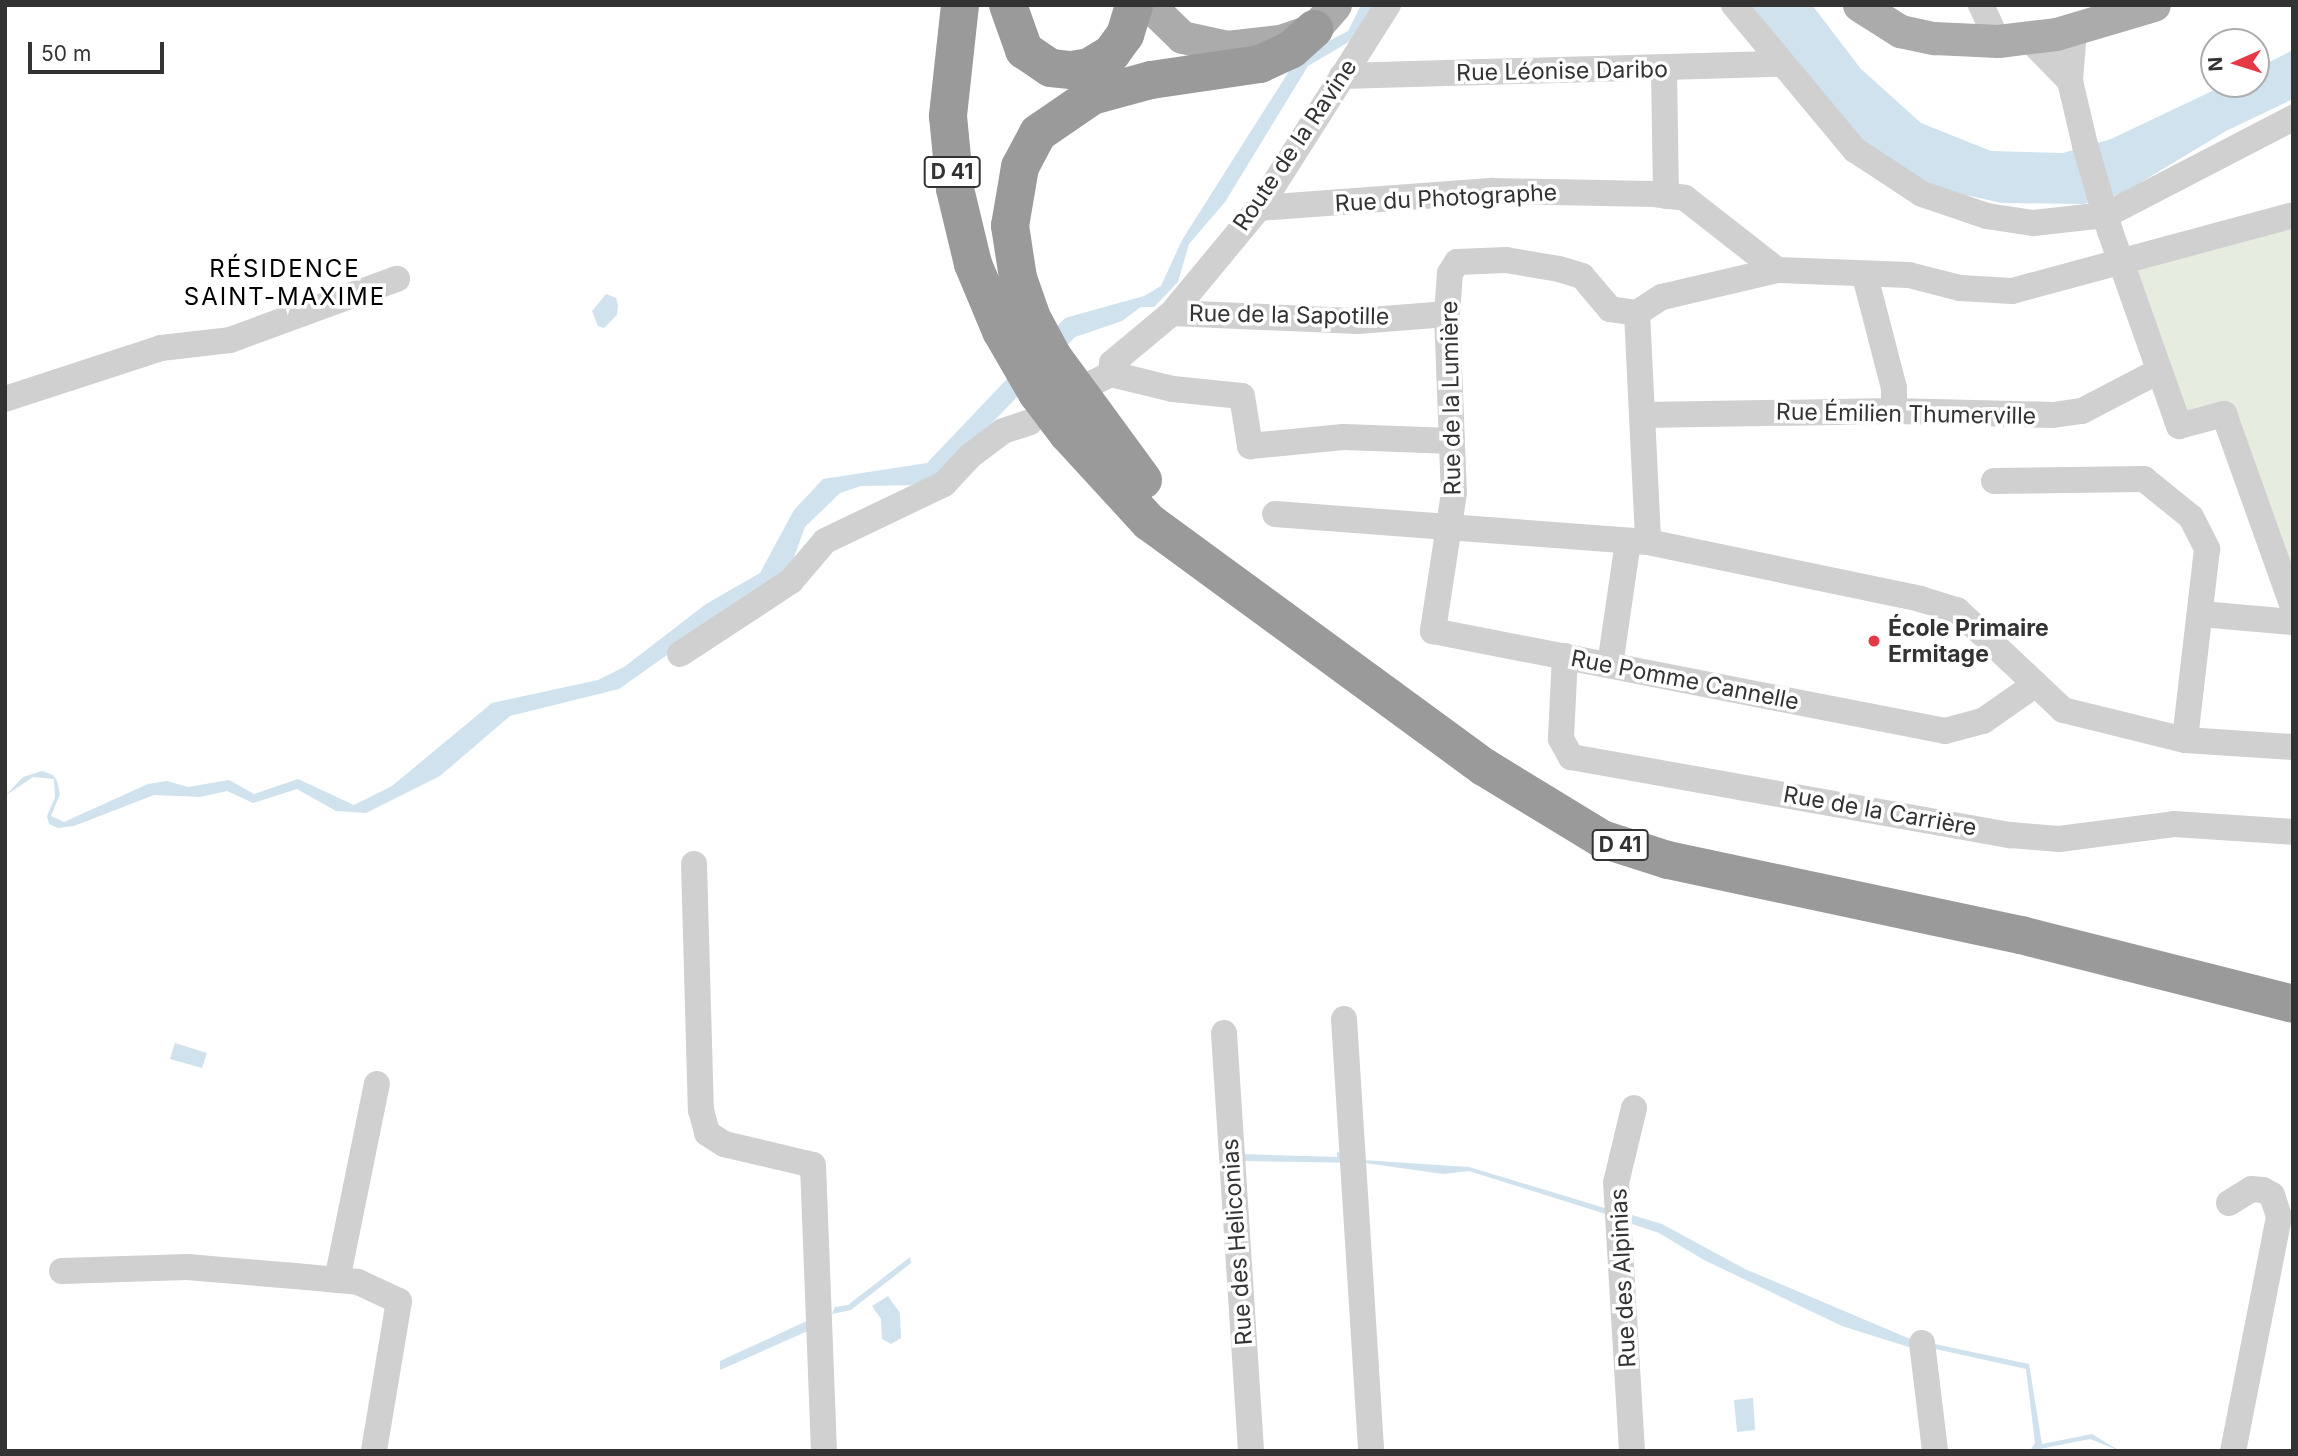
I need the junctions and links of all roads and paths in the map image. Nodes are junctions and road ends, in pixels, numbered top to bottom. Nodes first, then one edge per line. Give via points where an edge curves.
1 (933, 5) edge
2 (960, 5) edge
3 (981, 5) edge
4 (1008, 5) edge
5 (1135, 5) edge
6 (1149, 5) edge
7 (1734, 5) edge
8 (1859, 5) edge
9 (1981, 5) edge
10 (2154, 5) edge
11 (1385, 10) edge
12 (1325, 17) edge
13 (2089, 19) edge
14 (2014, 40) junction
15 (1782, 64) junction
16 (1664, 69) junction
17 (1342, 76) junction
18 (2070, 81) junction
19 (2293, 118) edge
20 (1667, 196) junction
21 (1259, 208) junction
22 (2104, 209) junction
23 (2293, 215) edge
24 (2120, 261) junction
25 (1777, 270) junction
26 (1865, 276) junction
27 (397, 279) dead end
28 (1172, 313) junction
29 (1637, 313) junction
30 (1447, 314) junction
31 (1010, 327) junction
32 (2159, 371) junction
33 (1111, 374) junction
34 (5, 399) edge
35 (1894, 411) junction
36 (1643, 415) junction
37 (1070, 419) junction
38 (1452, 441) junction
39 (1994, 481) dead end
40 (1275, 514) dead end
41 (1451, 524) junction
42 (1638, 542) junction
43 (2293, 607) edge
44 (2202, 614) junction
45 (2293, 622) edge
46 (680, 654) dead end
47 (1565, 656) junction
48 (1610, 665) junction
49 (2033, 686) junction
50 (2185, 740) junction
51 (2293, 747) edge
52 (2293, 832) edge
53 (694, 864) dead end
54 (2293, 984) edge
55 (2293, 1004) edge
56 (1344, 1018) dead end
57 (1224, 1033) dead end
58 (377, 1084) dead end
59 (1634, 1108) dead end
60 (2229, 1203) dead end
61 (62, 1271) dead end
62 (337, 1280) junction
63 (1922, 1343) dead end
64 (374, 1451) edge
65 (824, 1451) edge
66 (1251, 1451) edge
67 (1371, 1451) edge
68 (1632, 1451) edge
69 (1935, 1451) edge
70 (2233, 1451) edge

1 - 31 highway via 924,102 934,192 958,271
2 - 31 highway, D 41 via 948,116 954,189 973,264
3 - 31 highway, D 41 via 970,99 972,165
4 - 5 highway via 1024,50 1051,68 1071,70 1089,67 1111,54 1125,35
6 - 12 main road via 1174,32 1206,45 1253,47
7 - 15 street
8 - 14 main road via 1900,30 1934,38
9 - 14 street
10 - 13 main road
11 - 17 street, Route de la Ravine
12 - 31 highway via 1279,57 1260,64 1151,79 1092,96 1038,133 1020,167 1010,226 1018,278
13 - 14 main road
13 - 18 street
14 - 18 street
15 - 16 street, Rue Léonise Daribo
15 - 22 street via 1855,150 1922,194 1987,216 2033,223
16 - 17 street, Rue Léonise Daribo
16 - 20 street
17 - 21 street, Route de la Ravine
18 - 22 street
19 - 22 street
20 - 21 street, Rue du Photographe via 1493,191
20 - 25 street, Rue du Photographe via 1685,198
21 - 28 street, Route de la Ravine
22 - 24 street
23 - 24 street
24 - 26 street via 1999,292 1909,275
24 - 32 street
25 - 26 street
25 - 29 street via 1662,298
26 - 35 street via 1894,388
27 - 34 street via 230,340 161,348
28 - 30 street, Rue de la Sapotille via 1358,321
28 - 33 street, Route de la Ravine via 1112,363
29 - 30 street, Rue de la Lumière via 1611,309 1582,276 1506,260 1472,259 1457,262 1450,273
29 - 36 street
30 - 38 street, Rue de la Lumière
31 - 37 highway, D 41
32 - 35 street, Rue Émilien Thumerville via 2081,411 2053,415
32 - 43 street via 2179,426 2224,414
33 - 37 street, Route de la Ravine
33 - 38 street via 1173,389 1242,396 1250,446 1344,438
35 - 36 street, Rue Émilien Thumerville
36 - 42 street
37 - 46 street, Route de la Ravine via 1003,431 944,484 825,541 790,581
37 - 54 highway, D 41 via 1217,544 1536,780 1622,826 2184,951
37 - 55 highway, D 41 via 1149,522 1484,767 1602,839 1668,860 2021,935
38 - 41 street, Rue de la Lumière
39 - 44 street via 2144,479 2191,517 2207,549
40 - 41 street
41 - 42 street
41 - 47 street, Rue Pomme Cannelle via 1433,631
42 - 48 street
42 - 49 street via 1713,553 1957,610
44 - 45 street
44 - 50 street
47 - 48 street, Rue Pomme Cannelle
47 - 52 street, Rue de la Carrière via 1561,739 1571,757 2011,835 2059,839 2174,824
48 - 49 street, Rue Pomme Cannelle via 1945,731 1983,720
49 - 50 street via 2063,710
50 - 51 street
53 - 65 street via 701,1110 707,1133 724,1144 814,1165
56 - 67 street
57 - 66 street, Rue des Heliconias
58 - 62 street
59 - 68 street, Rue des Alpinias via 1616,1183
60 - 70 street via 2251,1189 2263,1190 2272,1195 2279,1217
61 - 62 street via 187,1267
62 - 64 street via 358,1282 399,1301
63 - 69 street

